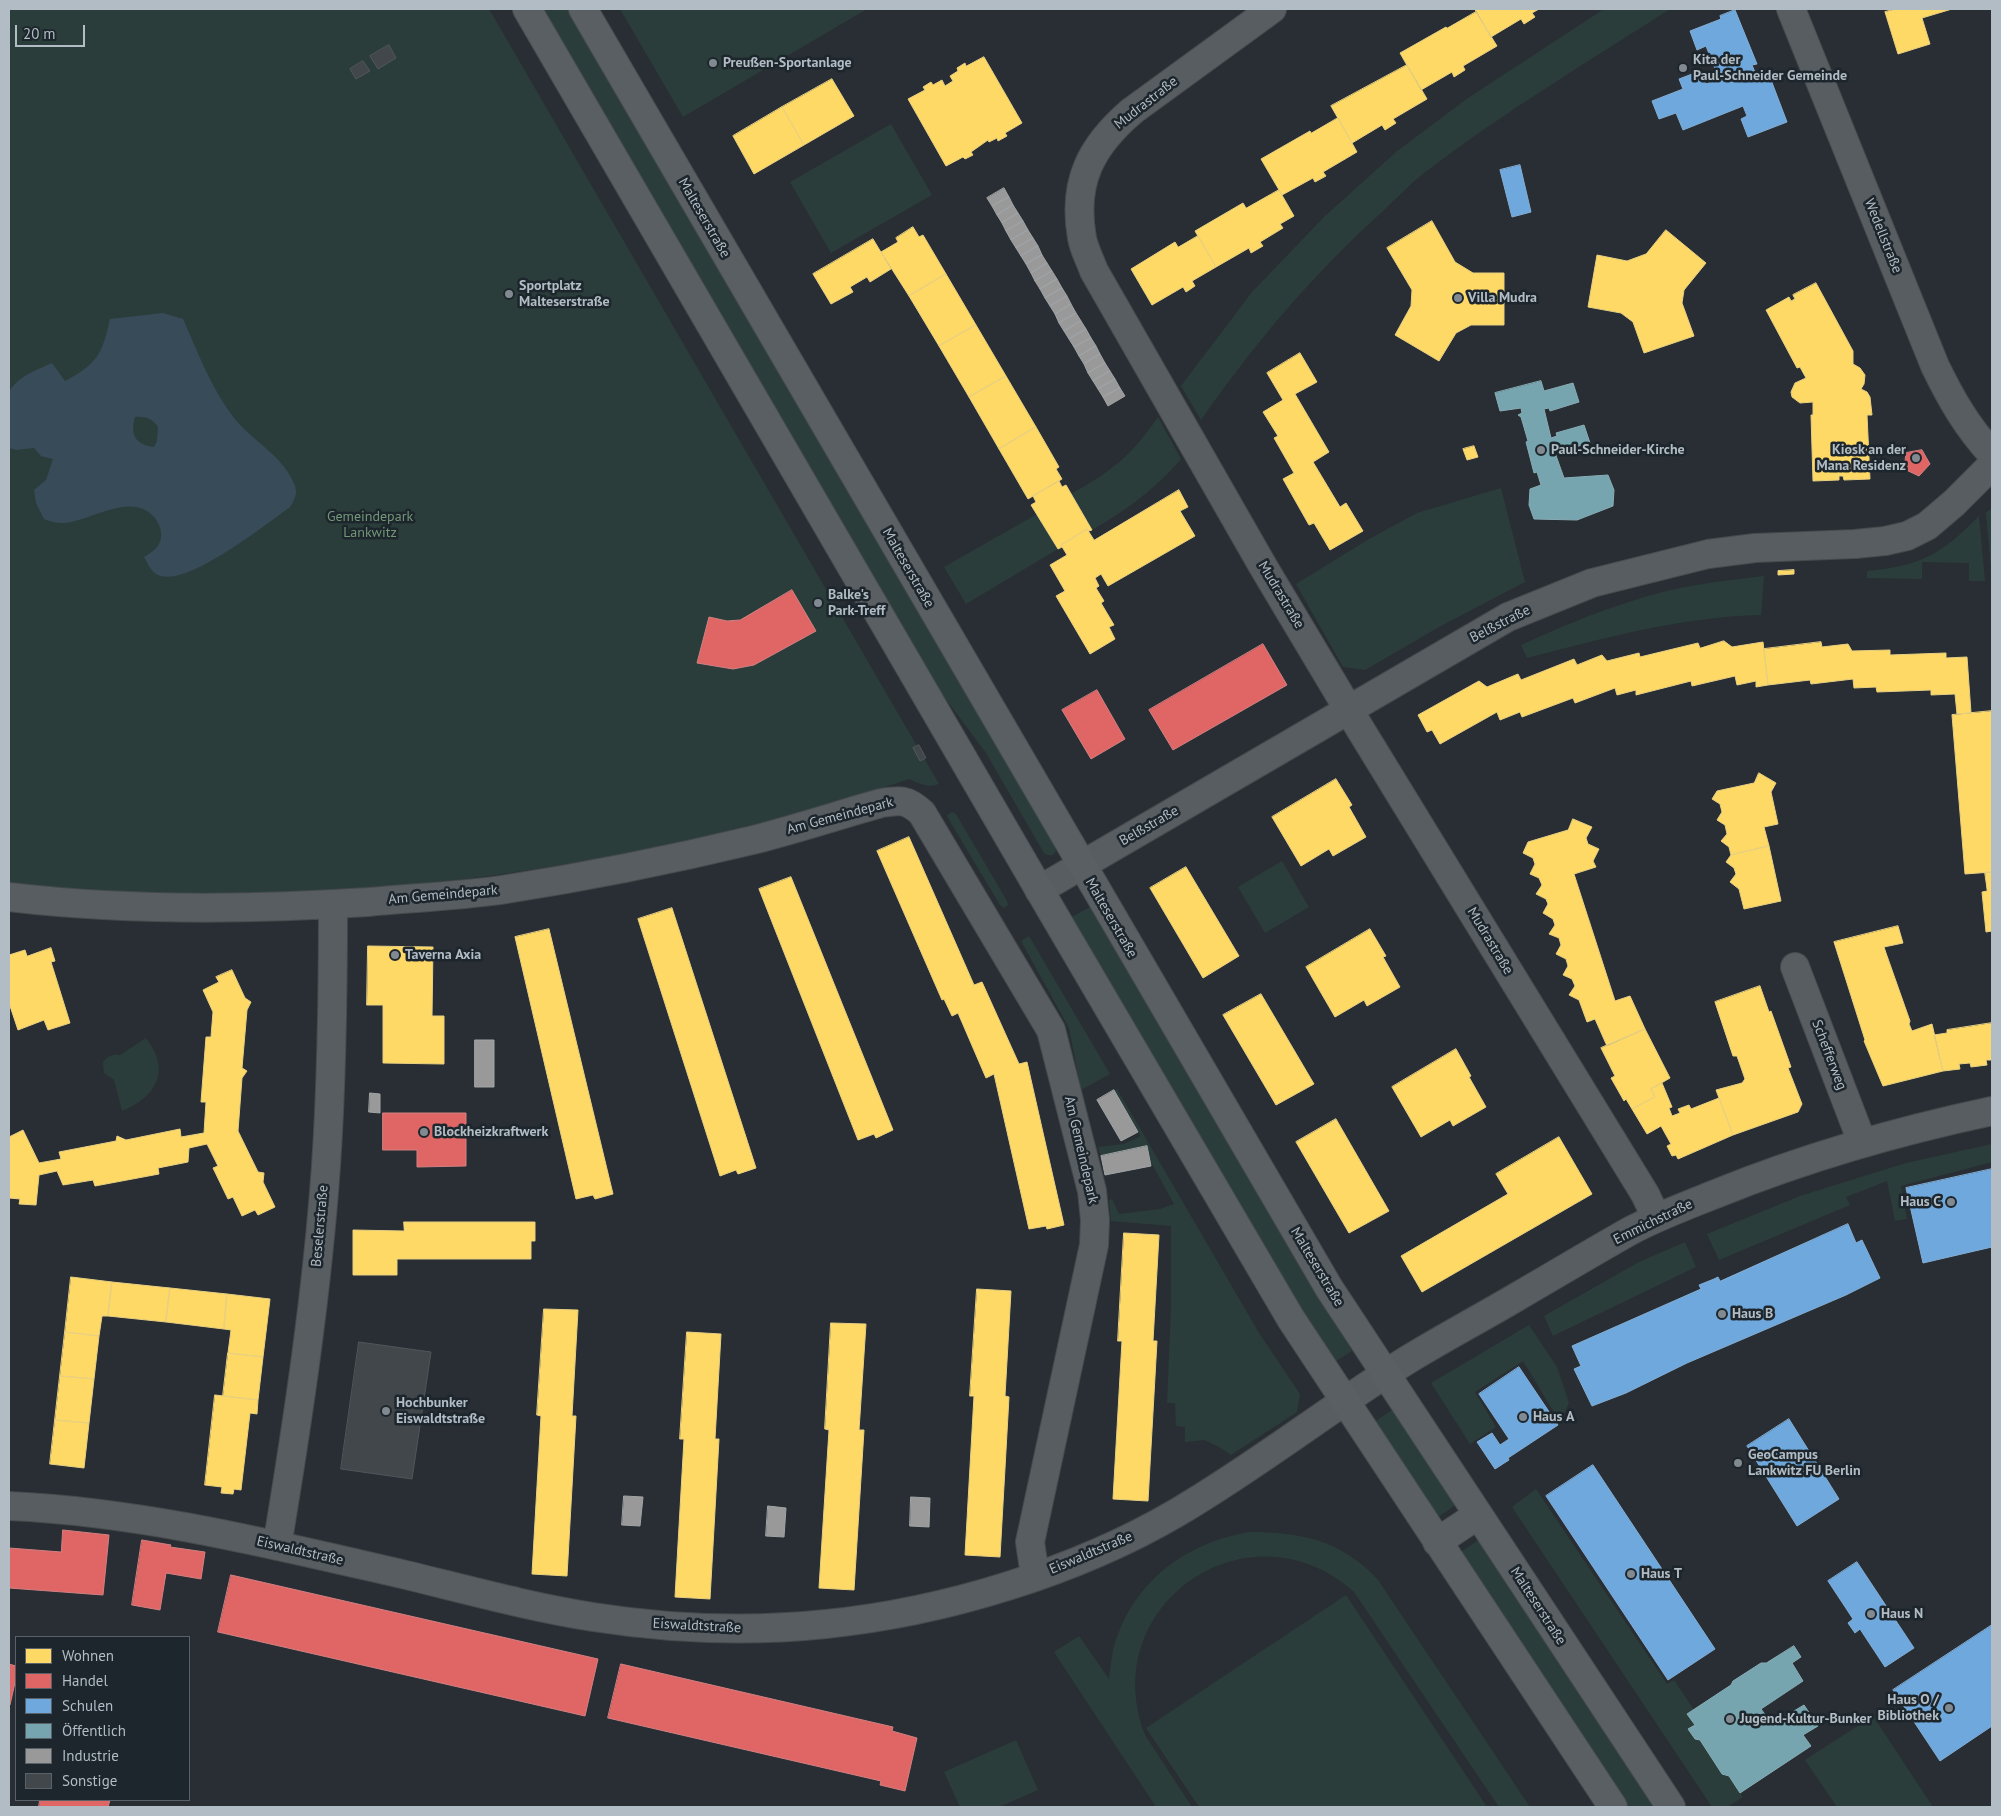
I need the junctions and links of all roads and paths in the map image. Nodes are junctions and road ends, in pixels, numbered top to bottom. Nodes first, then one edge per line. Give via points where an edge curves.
1 (527, 9) edge
2 (582, 9) edge
3 (1272, 9) edge
4 (1791, 9) edge
5 (1992, 454) edge
6 (1992, 465) edge
7 (1349, 710) junction
8 (1081, 866) junction
9 (1039, 890) junction
10 (9, 898) edge
11 (333, 904) junction
12 (1795, 967) dead end
13 (1992, 1111) edge
14 (1862, 1142) junction
15 (1656, 1218) junction
16 (1386, 1375) junction
17 (1345, 1402) junction
18 (9, 1506) edge
19 (1478, 1515) junction
20 (1437, 1542) junction
21 (277, 1546) junction
22 (1035, 1576) junction
23 (1613, 1807) edge
24 (1671, 1807) edge

1 - 9 main road
2 - 8 main road, Malteserstraße
3 - 7 street, Mudrastraße via 1132,111 1100,144 1083,179 1079,210 1082,239 1094,271 1159,386
4 - 5 street, Wedellstraße via 1935,366 1972,433
6 - 7 street, Belßstraße via 1927,526 1907,536 1855,544 1755,548 1708,554 1592,583 1508,617
7 - 8 street, Belßstraße
7 - 15 street, Mudrastraße via 1645,1194
8 - 9 street, Belßstraße
8 - 16 main road, Malteserstraße via 1329,1288
9 - 17 main road via 1291,1319
10 - 11 street, Am Gemeindepark via 174,908
11 - 21 street, Beselerstraße via 331,1074 326,1166 300,1403
11 - 22 street, Am Gemeindepark via 463,894 559,880 755,840 898,800 912,803 922,812 1051,1030 1092,1191 1094,1246 1030,1542
12 - 14 street, Schefferweg
13 - 14 street, Emmichstraße
14 - 15 street, Emmichstraße via 1743,1183
15 - 16 street, Emmichstraße
16 - 17 street, Emmichstraße
16 - 19 main road, Malteserstraße
17 - 20 main road
17 - 22 street, Eiswaldtstraße via 1176,1513 1109,1548
18 - 21 street, Eiswaldtstraße via 101,1513
19 - 20 main road
19 - 24 main road, Malteserstraße
20 - 23 main road
21 - 22 street, Eiswaldtstraße via 591,1617 665,1626 735,1629 826,1624 877,1617 983,1593

